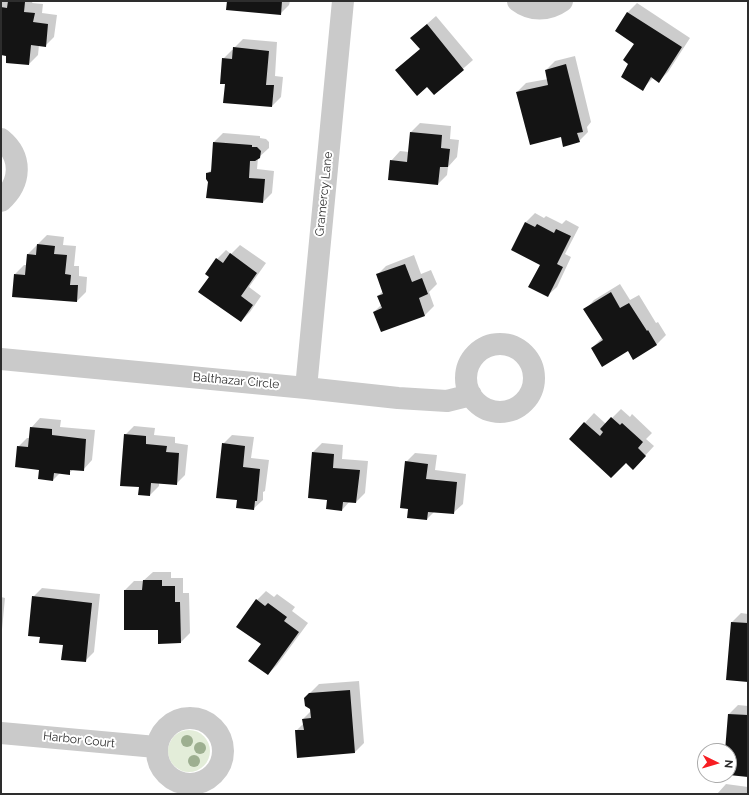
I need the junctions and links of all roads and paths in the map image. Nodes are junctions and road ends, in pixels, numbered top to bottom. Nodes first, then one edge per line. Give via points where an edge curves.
1 (343, 1) edge
2 (518, 1) edge
3 (562, 1) edge
4 (1, 139) edge
5 (1, 201) edge
6 (1, 359) edge
7 (306, 388) junction
8 (471, 395) dead end
9 (1, 732) edge
10 (156, 747) dead end

1 - 7 street, Gramercy Lane
2 - 3 street via 536,9 544,9
4 - 5 street via 11,148 17,164 16,180 8,195
6 - 7 street, Balthazar Circle
7 - 8 street, Balthazar Circle via 447,401
9 - 10 street, Harbor Court

